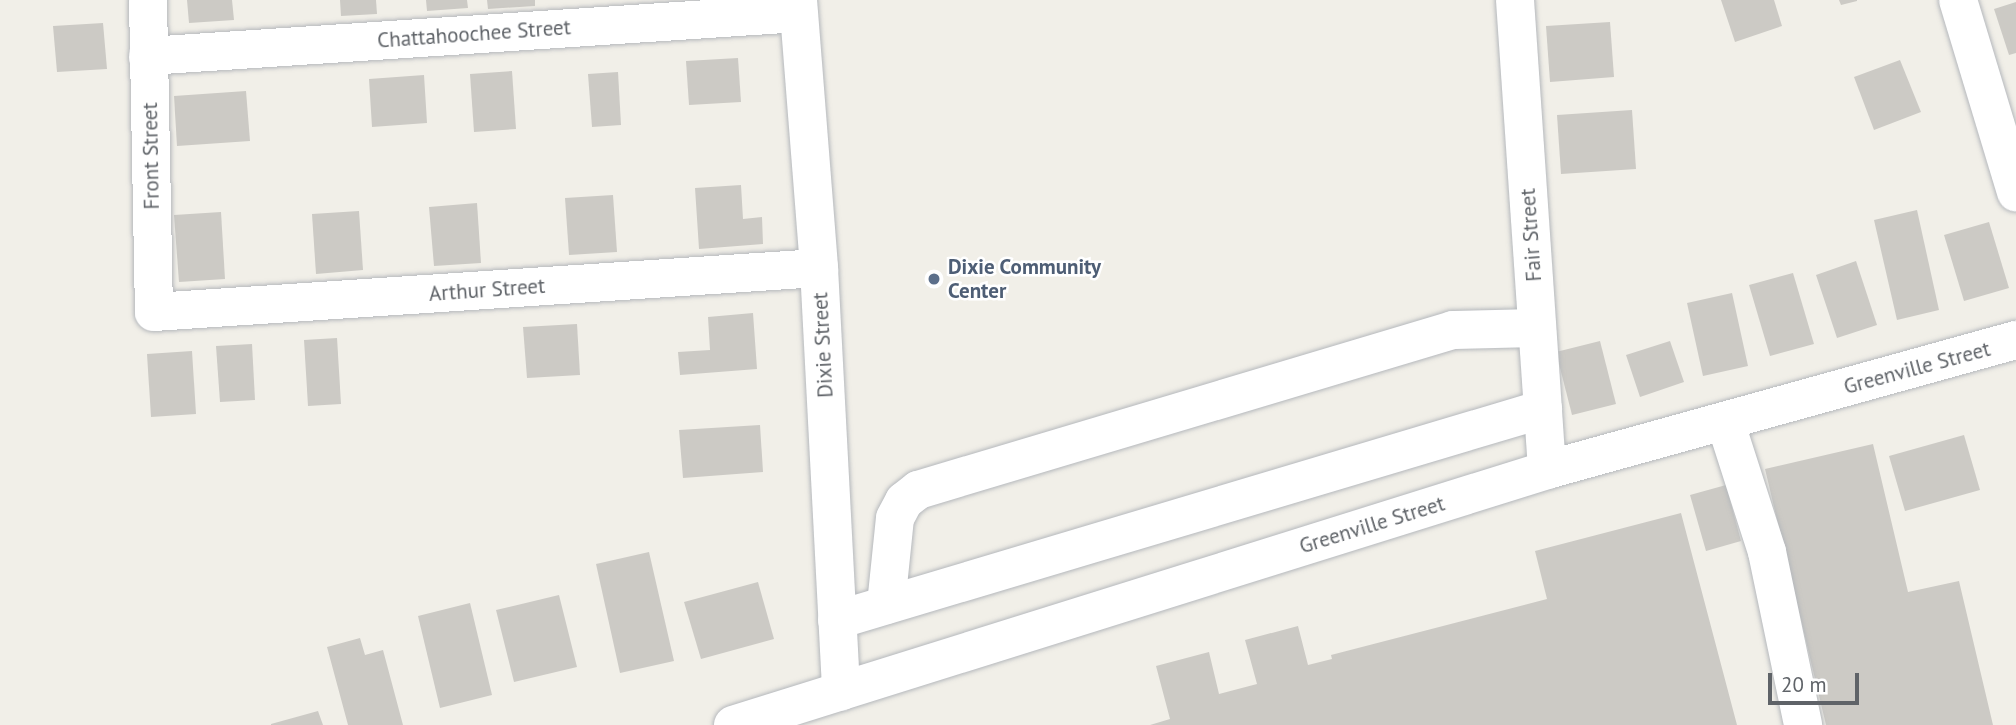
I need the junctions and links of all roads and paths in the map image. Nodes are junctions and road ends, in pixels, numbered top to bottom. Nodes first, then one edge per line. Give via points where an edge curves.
1 (148, 0) edge
2 (1515, 0) edge
3 (1958, 0) edge
4 (799, 6) edge
5 (148, 56) junction
6 (2016, 192) edge
7 (819, 268) junction
8 (154, 312) joint
9 (1537, 328) junction
10 (2016, 340) edge
11 (1543, 410) junction
12 (1725, 421) junction
13 (1547, 470) junction
14 (886, 605) junction
15 (837, 620) junction
16 (841, 691) junction
17 (737, 724) edge
18 (1803, 725) edge

1 - 5 street, Front Street
2 - 9 street, Fair Street
3 - 6 street
4 - 5 street, Chattahoochee Street
4 - 7 street, Dixie Street
5 - 8 street, Front Street
7 - 8 street, Arthur Street
7 - 15 street, Dixie Street
9 - 11 street, Fair Street
9 - 14 street via 1453,330 918,490 904,501 895,518
10 - 12 street, Greenville Street
11 - 13 street, Fair Street
11 - 14 street
12 - 13 street, Greenville Street
12 - 18 street via 1767,552
13 - 16 street, Greenville Street
14 - 15 street
15 - 16 street, Dixie Street
16 - 17 street, Greenville Street

